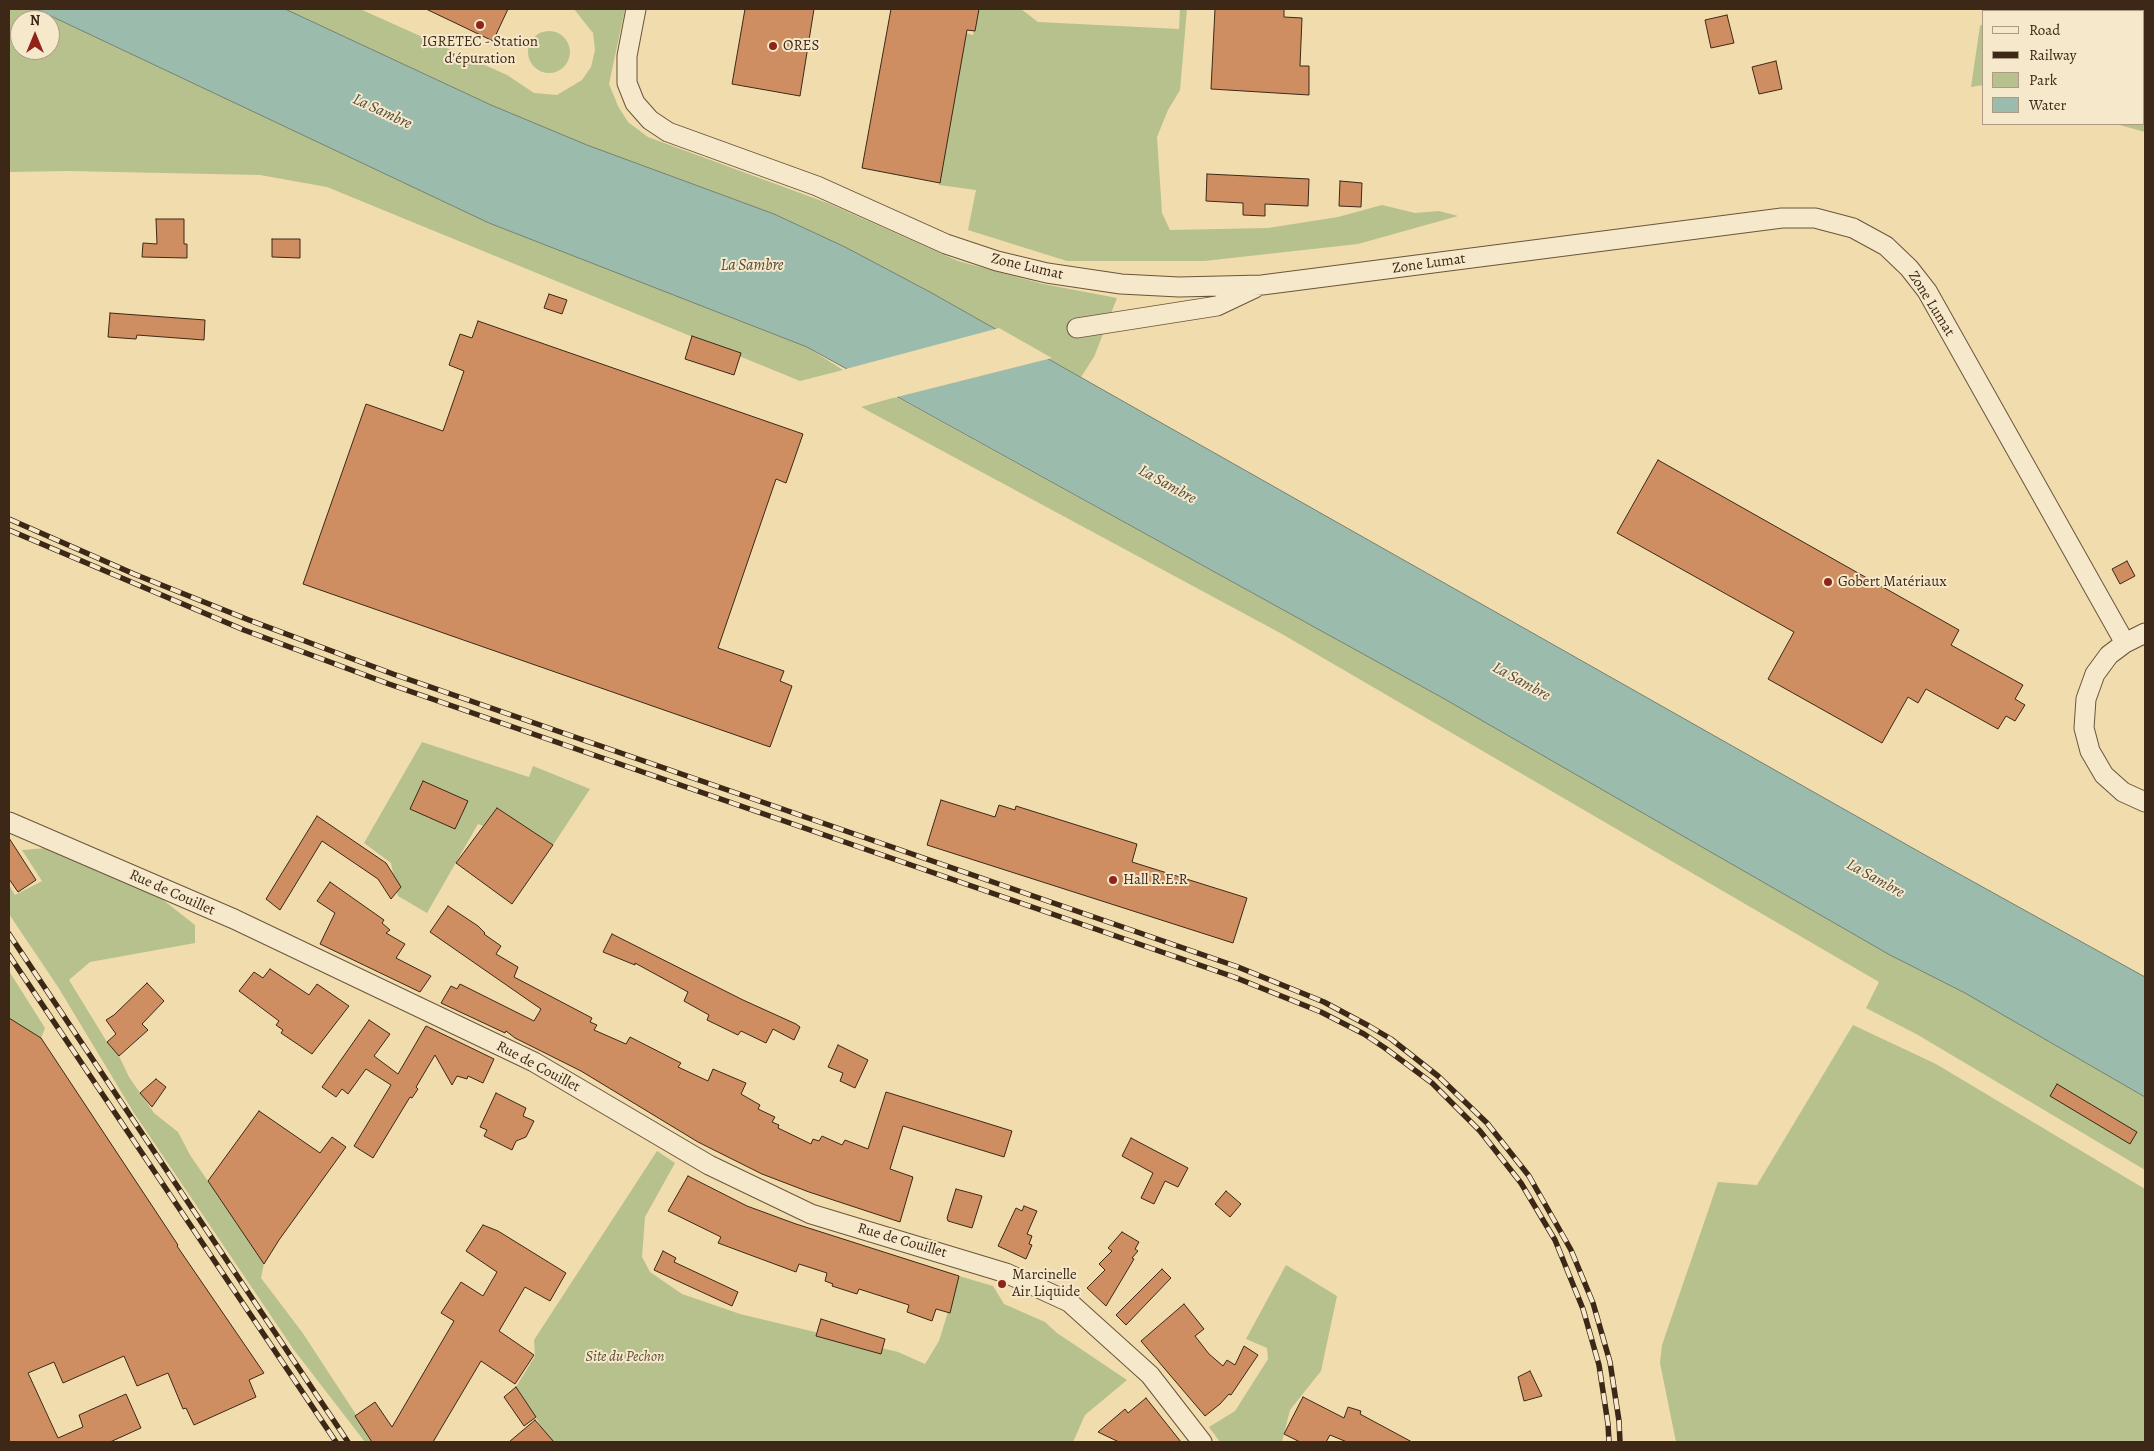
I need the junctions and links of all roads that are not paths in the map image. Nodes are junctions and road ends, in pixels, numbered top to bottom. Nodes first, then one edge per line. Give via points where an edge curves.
1 (636, 9) edge
2 (1262, 285) junction
3 (1077, 328) dead end
4 (2145, 633) edge
5 (2125, 643) junction
6 (2145, 802) edge
7 (9, 822) edge
8 (1202, 1442) edge

1 - 2 street, Zone Lumat via 627,56 627,83 635,103 650,120 668,132 817,186 946,244 997,261 1121,284 1179,287
2 - 3 street via 1217,306
2 - 5 street, Zone Lumat via 1782,218 1815,218 1853,228 1886,246 1909,268 1926,292
4 - 5 street
5 - 6 street via 2109,655 2095,674 2086,698 2084,728 2090,751 2104,775 2123,792
7 - 8 street, Rue de Couillet via 234,920 534,1062 709,1164 811,1214 1006,1274 1068,1302 1150,1375

